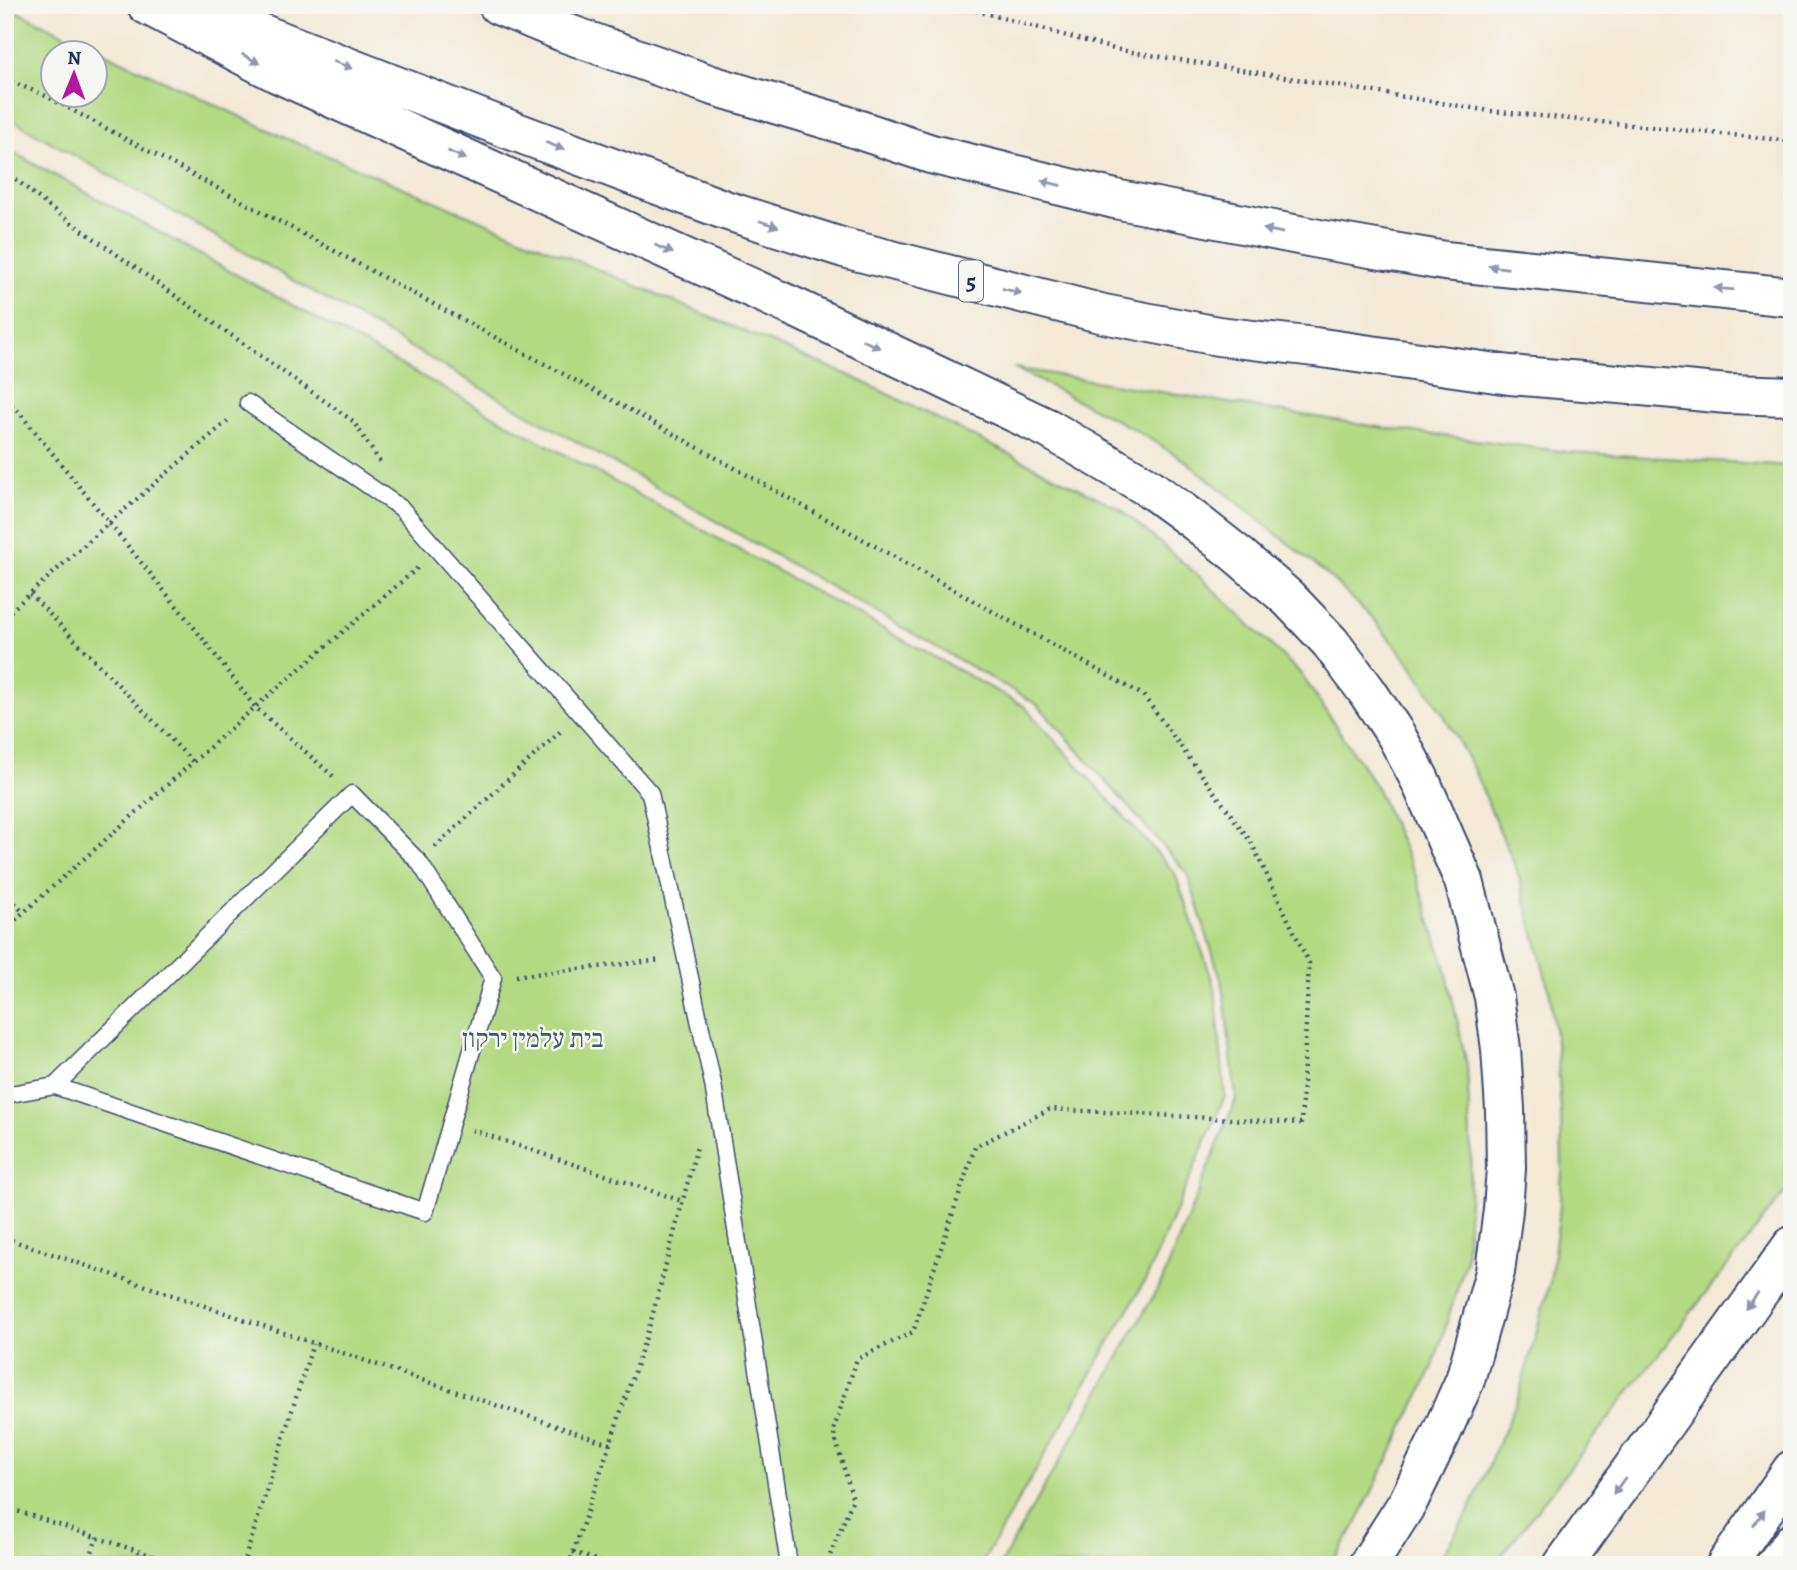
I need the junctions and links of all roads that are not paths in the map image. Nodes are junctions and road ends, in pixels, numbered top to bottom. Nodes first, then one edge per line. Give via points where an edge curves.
1 (147, 5) edge
2 (188, 5) edge
3 (498, 5) edge
4 (1792, 297) edge
5 (1792, 396) edge
6 (248, 403) road end
7 (55, 1086) junction
8 (5, 1095) edge
9 (1792, 1246) edge
10 (1792, 1470) edge
11 (1792, 1543) edge
12 (789, 1565) edge
13 (1368, 1565) edge
14 (1563, 1565) edge
15 (1726, 1565) edge
16 (1775, 1565) edge

1 -> 13 main road via 277,73 1049,429 1151,489 1196,522 1288,598 1329,642 1396,735 1464,881 1494,997 1505,1110 1506,1168 1495,1272 1465,1380 1408,1503
2 -> 5 main road, 5 via 725,210 844,248 1104,314 1218,336 1510,375
4 -> 3 main road via 1445,261 1115,199 932,154 711,85
6 - 12 lane via 401,508 650,793 713,1084
7 - 7 lane via 352,794 419,862 493,978 425,1212
7 - 8 lane
9 -> 14 main road
15 -> 10 main road
11 - 16 main road

